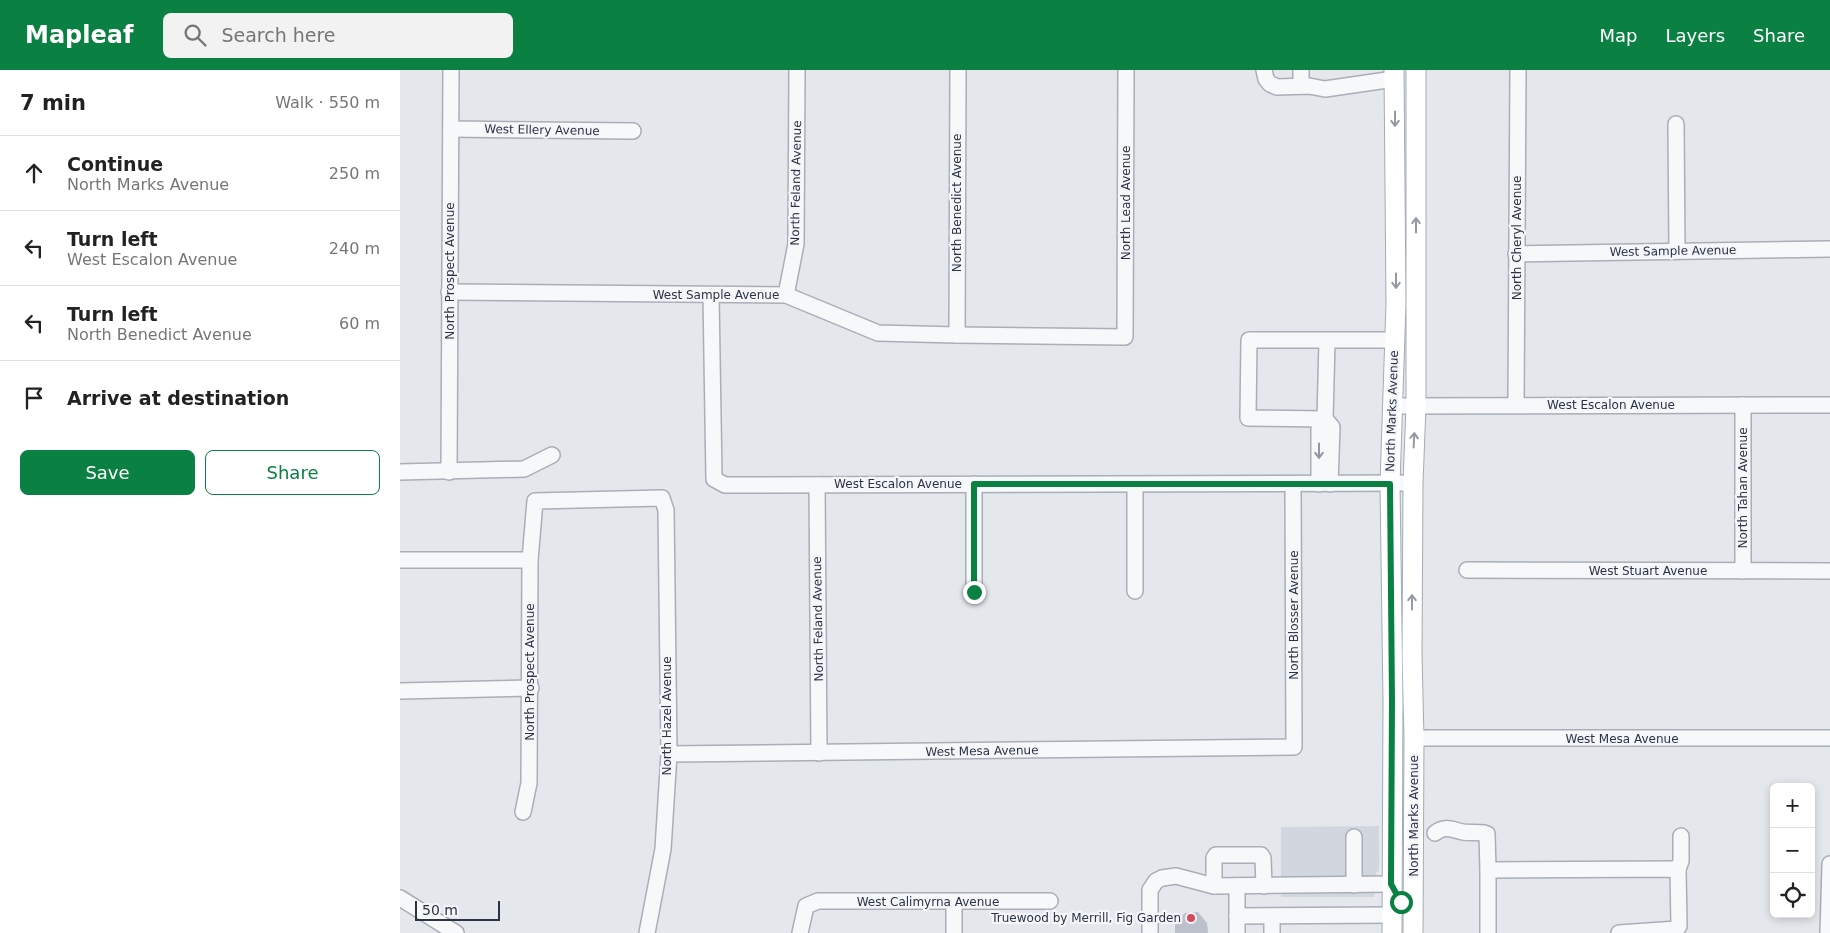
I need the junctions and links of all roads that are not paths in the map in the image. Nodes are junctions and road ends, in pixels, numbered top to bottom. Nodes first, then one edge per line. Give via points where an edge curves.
1 (451, 70) edge
2 (798, 70) edge
3 (958, 70) edge
4 (1126, 70) edge
5 (1264, 70) edge
6 (1301, 70) edge
7 (1416, 70) edge
8 (1518, 70) edge
9 (1394, 75) edge
10 (1301, 86) junction
11 (1676, 124) dead end
12 (451, 129) junction
13 (633, 131) dead end
14 (1830, 249) edge
15 (1676, 251) junction
16 (1516, 254) junction
17 (449, 292) junction
18 (711, 295) junction
19 (786, 295) junction
20 (957, 335) junction
21 (1125, 337) joint
22 (1395, 340) junction
23 (1327, 341) junction
24 (1516, 405) junction
25 (1742, 405) junction
26 (1830, 405) edge
27 (1392, 406) junction
28 (1416, 406) junction
29 (1325, 419) junction
30 (552, 455) dead end
31 (400, 472) edge
32 (449, 472) junction
33 (1413, 483) junction
34 (974, 484) junction
35 (1293, 484) junction
36 (1325, 484) junction
37 (1390, 484) junction
38 (816, 485) junction
39 (1135, 485) junction
40 (535, 501) joint
41 (400, 560) edge
42 (530, 560) junction
43 (1467, 570) dead end
44 (1743, 571) junction
45 (1830, 571) edge
46 (974, 592) dead end
47 (1135, 592) dead end
48 (1392, 618) junction
49 (531, 688) junction
50 (400, 690) edge
51 (1414, 738) junction
52 (1830, 738) edge
53 (1294, 747) joint
54 (819, 753) junction
55 (669, 754) junction
56 (523, 812) dead end
57 (1414, 833) junction
58 (1681, 836) dead end
59 (1354, 837) dead end
60 (1830, 864) edge
61 (1678, 869) junction
62 (1488, 870) junction
63 (1391, 884) junction
64 (1354, 885) junction
65 (1214, 886) junction
66 (1237, 886) junction
67 (1264, 886) junction
68 (400, 898) edge
69 (1050, 901) dead end
70 (954, 902) junction
71 (1237, 916) junction
72 (1272, 916) junction
73 (1392, 924) edge
74 (1150, 931) dead end
75 (456, 933) edge
76 (647, 933) edge
77 (800, 933) edge
78 (954, 933) edge
79 (1237, 933) edge
80 (1272, 933) edge
81 (1403, 933) edge
82 (1413, 933) edge
83 (1488, 933) edge
84 (1619, 933) edge
85 (1828, 933) edge

1 - 12 street, North Prospect Avenue
2 - 19 street, North Feland Avenue via 796,244
3 - 20 street, North Benedict Avenue
4 - 21 street, North Lead Avenue
5 - 10 street via 1270,84 1277,87
6 - 10 street
28 -> 7 main road, North Marks Avenue
8 - 16 street, North Cheryl Avenue
9 - 10 street via 1325,89
9 -> 22 main road, North Marks Avenue
11 - 15 street
12 - 13 street, West Ellery Avenue
12 - 17 street, North Prospect Avenue
14 - 15 street, West Sample Avenue
15 - 16 street, West Sample Avenue
16 - 24 street, North Cheryl Avenue
17 - 18 street, West Sample Avenue
17 - 32 street, North Prospect Avenue
18 - 19 street, West Sample Avenue
18 - 38 street, West Escalon Avenue via 714,480 735,486
19 - 20 street, West Sample Avenue via 878,333
20 - 21 street, West Sample Avenue
22 - 23 street
22 - 27 main road, North Marks Avenue
23 - 29 street
23 - 29 street via 1249,340 1248,418
24 - 25 street, West Escalon Avenue
24 - 28 street, West Escalon Avenue
25 - 26 street, West Escalon Avenue
25 - 44 street, North Tahan Avenue
27 - 28 street, West Escalon Avenue
27 - 37 main road, North Marks Avenue
33 -> 28 main road, North Marks Avenue
29 - 36 street via 1332,427
30 - 32 street via 524,470
31 - 32 street
33 - 37 street, West Escalon Avenue
51 -> 33 main road, North Marks Avenue
34 - 38 street, West Escalon Avenue
34 - 39 street, West Escalon Avenue
34 - 46 street
35 - 36 street, West Escalon Avenue
35 - 39 street, West Escalon Avenue
35 - 53 street, North Blosser Avenue
36 - 37 street, West Escalon Avenue
37 - 48 main road, North Marks Avenue
38 - 54 street, North Feland Avenue
39 - 47 street
40 - 42 street, North Prospect Avenue
40 - 55 street, North Hazel Avenue via 662,498 666,510
41 - 42 street
42 - 49 street, North Prospect Avenue
43 - 44 street, West Stuart Avenue
44 - 45 street, West Stuart Avenue
48 - 51 main road via 1400,626 1402,643 1404,727 1406,733
48 - 63 main road, North Marks Avenue
49 - 50 street
49 - 56 street, North Prospect Avenue via 529,783
51 - 52 street, West Mesa Avenue
51 - 57 main road, North Marks Avenue
53 - 54 street, West Mesa Avenue
54 - 55 street, West Mesa Avenue
55 - 76 street, North Hazel Avenue via 662,849
57 - 62 street via 1456,829 1487,834
57 - 82 main road, North Marks Avenue
58 - 61 street
59 - 64 street
60 - 85 street
61 - 62 street
61 - 84 street via 1678,930
62 - 83 street
63 - 64 street
63 - 73 main road, North Marks Avenue
63 - 81 main road via 1401,902
64 - 67 street
65 - 66 street
65 - 67 street via 1216,855 1261,854
65 - 74 street via 1176,876 1156,881 1150,890
66 - 67 street
66 - 71 street
68 - 75 street
69 - 70 street, West Calimyrna Avenue
70 - 77 street, West Calimyrna Avenue via 818,901 806,906
70 - 78 street
71 - 72 street
71 - 79 street
72 - 73 street
72 - 80 street

